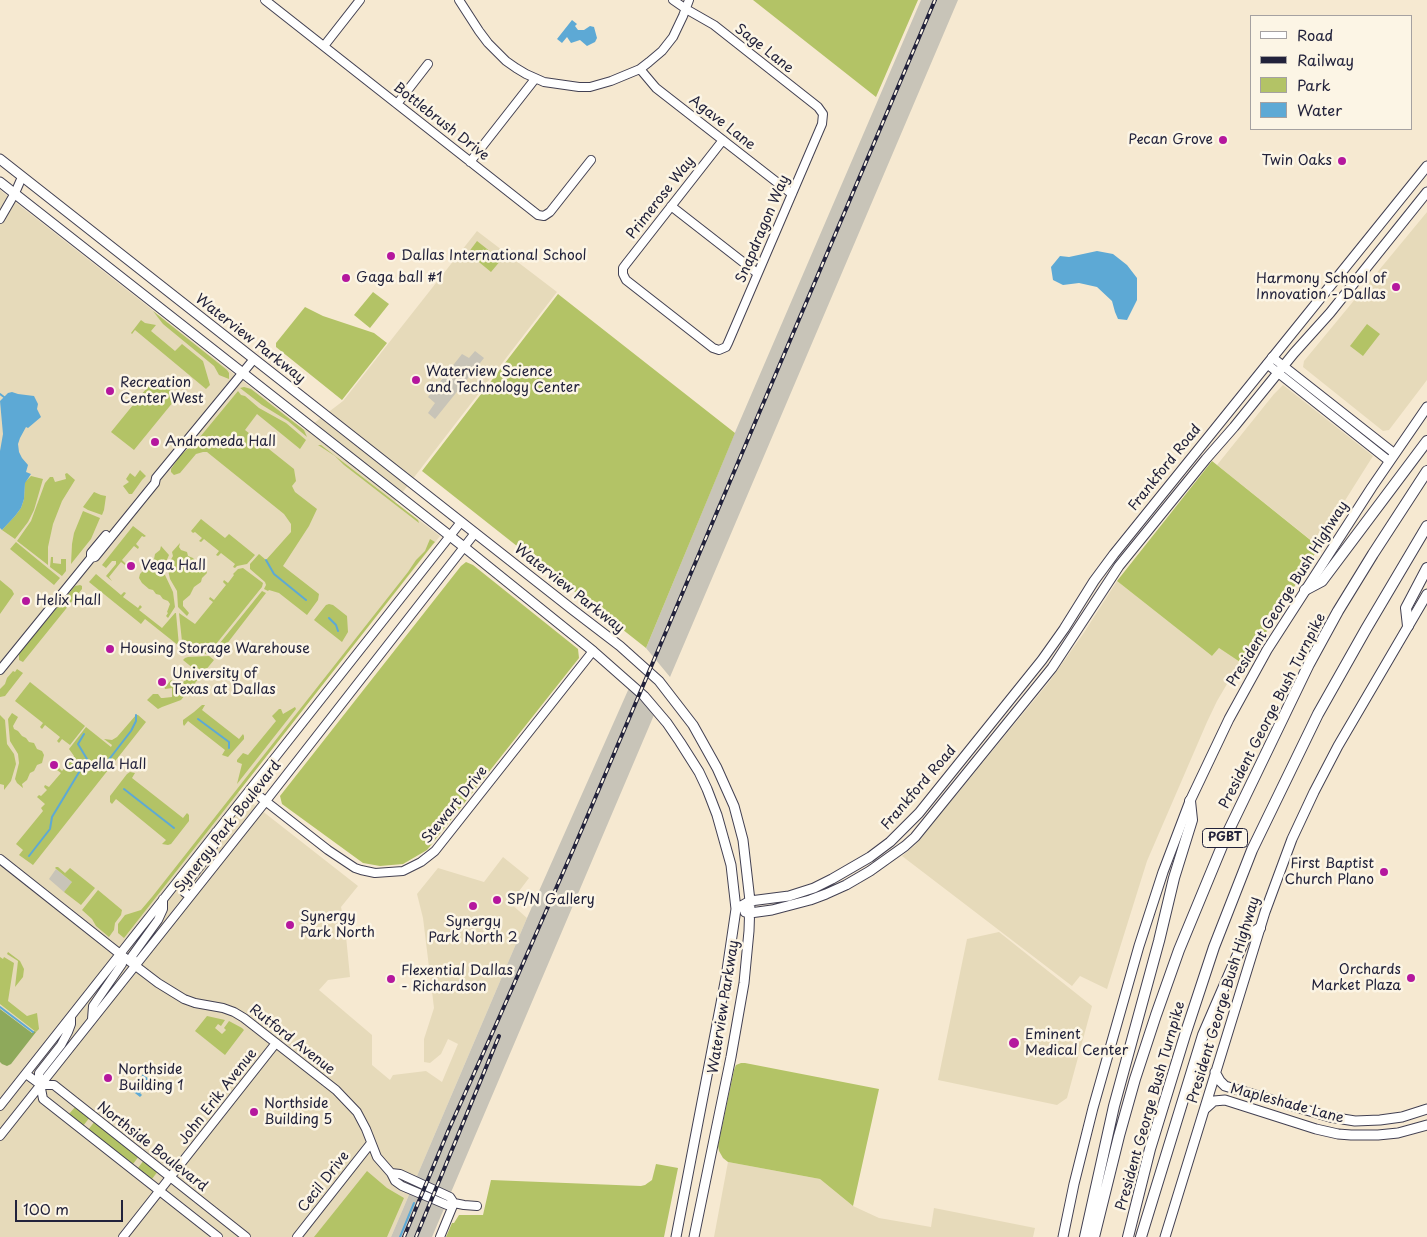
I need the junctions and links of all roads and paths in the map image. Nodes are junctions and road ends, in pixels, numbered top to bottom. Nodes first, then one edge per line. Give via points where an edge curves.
1 (265, 0) edge
2 (360, 0) edge
3 (460, 0) edge
4 (673, 0) edge
5 (689, 0) edge
6 (686, 9) junction
7 (324, 46) junction
8 (428, 64) dead end
9 (640, 69) junction
10 (535, 79) junction
11 (397, 104) junction
12 (823, 114) joint
13 (723, 140) junction
14 (0, 159) edge
15 (591, 160) dead end
16 (470, 162) junction
17 (1427, 166) edge
18 (22, 177) junction
19 (0, 182) edge
20 (1427, 192) edge
21 (15, 193) junction
22 (792, 194) junction
23 (671, 206) junction
24 (0, 219) edge
25 (757, 273) junction
26 (719, 350) joint
27 (254, 359) junction
28 (1270, 361) junction
29 (1281, 369) junction
30 (243, 373) junction
31 (1427, 407) edge
32 (1427, 441) edge
33 (1392, 457) junction
34 (1427, 471) edge
35 (406, 479) junction
36 (395, 493) junction
37 (461, 522) junction
38 (1427, 526) edge
39 (475, 533) junction
40 (450, 536) junction
41 (464, 547) junction
42 (1427, 568) edge
43 (1305, 590) junction
44 (1427, 594) edge
45 (1408, 626) junction
46 (593, 651) junction
47 (0, 670) edge
48 (1028, 678) junction
49 (1037, 686) junction
50 (723, 782) junction
51 (250, 789) junction
52 (707, 789) junction
53 (266, 801) junction
54 (1190, 801) junction
55 (216, 832) junction
56 (0, 859) edge
57 (190, 896) junction
58 (163, 899) junction
59 (750, 901) junction
60 (736, 909) junction
61 (750, 913) junction
62 (1260, 928) junction
63 (120, 954) junction
64 (135, 966) junction
65 (71, 1016) junction
66 (92, 1019) junction
67 (276, 1043) junction
68 (1215, 1072) junction
69 (26, 1074) junction
70 (41, 1085) junction
71 (0, 1106) edge
72 (1427, 1109) edge
73 (1203, 1111) junction
74 (1321, 1115) junction
75 (1409, 1115) junction
76 (1427, 1125) edge
77 (1316, 1128) junction
78 (1412, 1130) junction
79 (0, 1136) edge
80 (371, 1144) junction
81 (690, 1163) junction
82 (708, 1167) junction
83 (170, 1178) junction
84 (160, 1191) junction
85 (454, 1203) junction
86 (477, 1206) dead end
87 (123, 1237) edge
88 (218, 1237) edge
89 (246, 1237) edge
90 (297, 1237) edge
91 (440, 1237) edge
92 (676, 1237) edge
93 (694, 1237) edge
94 (1063, 1237) edge
95 (1085, 1237) edge
96 (1094, 1237) edge
97 (1128, 1237) edge
98 (1141, 1237) edge
99 (1165, 1237) edge

1 - 7 street, Bottlebrush Drive
2 - 7 street
3 - 10 street via 496,52
4 - 6 street, Sage Lane
5 - 6 street
6 - 9 street via 667,44
6 - 12 street, Sage Lane via 714,25
7 - 11 street, Bottlebrush Drive
8 - 11 street
9 - 10 street via 590,86 565,86
9 - 13 street, Agave Lane via 656,88
10 - 16 street
11 - 16 street, Bottlebrush Drive
12 - 22 street, Snapdragon Way via 822,124
13 - 22 street, Agave Lane
13 - 23 street, Primerose Way
14 - 18 main road, Waterview Parkway
15 - 16 street, Bottlebrush Drive via 544,216 538,215
17 - 28 main road, Frankford Road
18 - 21 street
18 - 27 main road, Waterview Parkway
19 - 21 main road, Waterview Parkway
20 - 29 main road, Frankford Road
21 - 24 street
21 - 30 main road, Waterview Parkway
22 - 25 street, Snapdragon Way
23 - 25 street
23 - 26 street, Primerose Way via 623,268 623,274 626,280
25 - 26 street, Snapdragon Way via 728,343
27 - 30 street
27 - 35 main road, Waterview Parkway
28 - 29 street
28 - 48 main road, Frankford Road via 1104,567
29 - 33 street
29 - 49 main road, Frankford Road via 1119,566
30 - 36 main road, Waterview Parkway
30 - 47 street via 91,553 91,558
31 - 33 main road, President George Bush Highway
32 - 43 highway via 1322,581
33 - 43 main road, President George Bush Highway
34 - 96 highway, President George Bush Turnpike / PGBT via 1317,649 1227,834 1156,1015 1119,1136
35 - 36 main road
35 - 37 main road, Waterview Parkway
36 - 40 main road, Waterview Parkway
37 - 39 main road, Waterview Parkway
37 - 40 street, Synergy Park Boulevard
38 - 97 highway, President George Bush Turnpike / PGBT via 1318,714 1252,850 1214,947 1185,1035 1150,1149
39 - 41 street, Synergy Park Boulevard
39 - 50 main road, Waterview Parkway via 649,671 693,725
40 - 41 main road, Waterview Parkway
40 - 51 street, Synergy Park Boulevard
41 - 46 main road, Waterview Parkway
41 - 53 street, Synergy Park Boulevard
42 - 45 highway via 1406,608
43 - 54 main road, President George Bush Highway via 1241,695
44 - 45 main road, President George Bush Highway
45 - 62 main road, President George Bush Highway via 1316,787 1283,863
46 - 52 main road, Waterview Parkway via 656,709
46 - 53 street, Stewart Drive via 435,851 412,867 384,873 358,869 328,850
48 - 49 main road
48 - 59 main road, Frankford Road via 924,808 890,842 870,858 814,888 789,896
49 - 61 main road, Frankford Road via 924,827 905,846 870,871 826,894 791,906
50 - 52 main road
50 - 59 main road, Waterview Parkway via 739,823
51 - 53 street, Stewart Drive
51 - 55 street, Synergy Park Boulevard
52 - 60 main road, Waterview Parkway via 731,865
53 - 57 street, Synergy Park Boulevard
54 - 94 main road, President George Bush Highway via 1142,938 1093,1108
54 - 95 highway via 1192,820 1118,1091
55 - 57 street via 216,841 207,857 184,888
55 - 58 street, Synergy Park Boulevard
56 - 63 street, Rutford Avenue
57 - 64 street, Synergy Park Boulevard
58 - 63 street, Synergy Park Boulevard
58 - 64 street via 158,920 132,956
59 - 60 main road, Frankford Road
59 - 61 main road, Waterview Parkway
60 - 61 main road, Frankford Road
60 - 81 main road, Waterview Parkway
61 - 82 main road, Waterview Parkway via 744,983
62 - 68 main road, President George Bush Highway
62 - 98 highway via 1245,938 1203,1035
63 - 64 street, Rutford Avenue
63 - 65 street, Synergy Park Boulevard
63 - 66 street via 122,964 93,1006
64 - 66 street, Synergy Park Boulevard
64 - 67 street, Rutford Avenue via 184,999 239,1015
65 - 69 street, Synergy Park Boulevard
65 - 70 street via 68,1032 39,1073
66 - 70 street, Synergy Park Boulevard
67 - 80 street, Rutford Avenue via 351,1105
67 - 83 street, John Erik Avenue
68 - 73 main road, President George Bush Highway
68 - 74 main road, Mapleshade Lane via 1225,1086
69 - 70 street, Northside Boulevard
69 - 71 street, Synergy Park Boulevard
70 - 79 street, Synergy Park Boulevard
70 - 83 street, Northside Boulevard via 54,1085
70 - 84 street, Northside Boulevard via 43,1099
72 - 75 main road, Mapleshade Lane
73 - 77 main road, Mapleshade Lane via 1214,1101 1225,1100
73 - 99 main road, President George Bush Highway
74 - 75 main road, Mapleshade Lane via 1355,1121
74 - 77 main road
75 - 78 main road
76 - 78 main road, Mapleshade Lane
77 - 78 main road, Mapleshade Lane via 1351,1135
80 - 85 street, Rutford Avenue via 391,1173 450,1197
80 - 90 street, Cecil Drive
81 - 82 main road
81 - 92 main road, Waterview Parkway
82 - 93 main road, Waterview Parkway
83 - 84 street, John Erik Avenue
83 - 89 street, Northside Boulevard
84 - 87 street, John Erik Avenue
84 - 88 street, Northside Boulevard
85 - 86 street, Rutford Avenue
85 - 91 street

